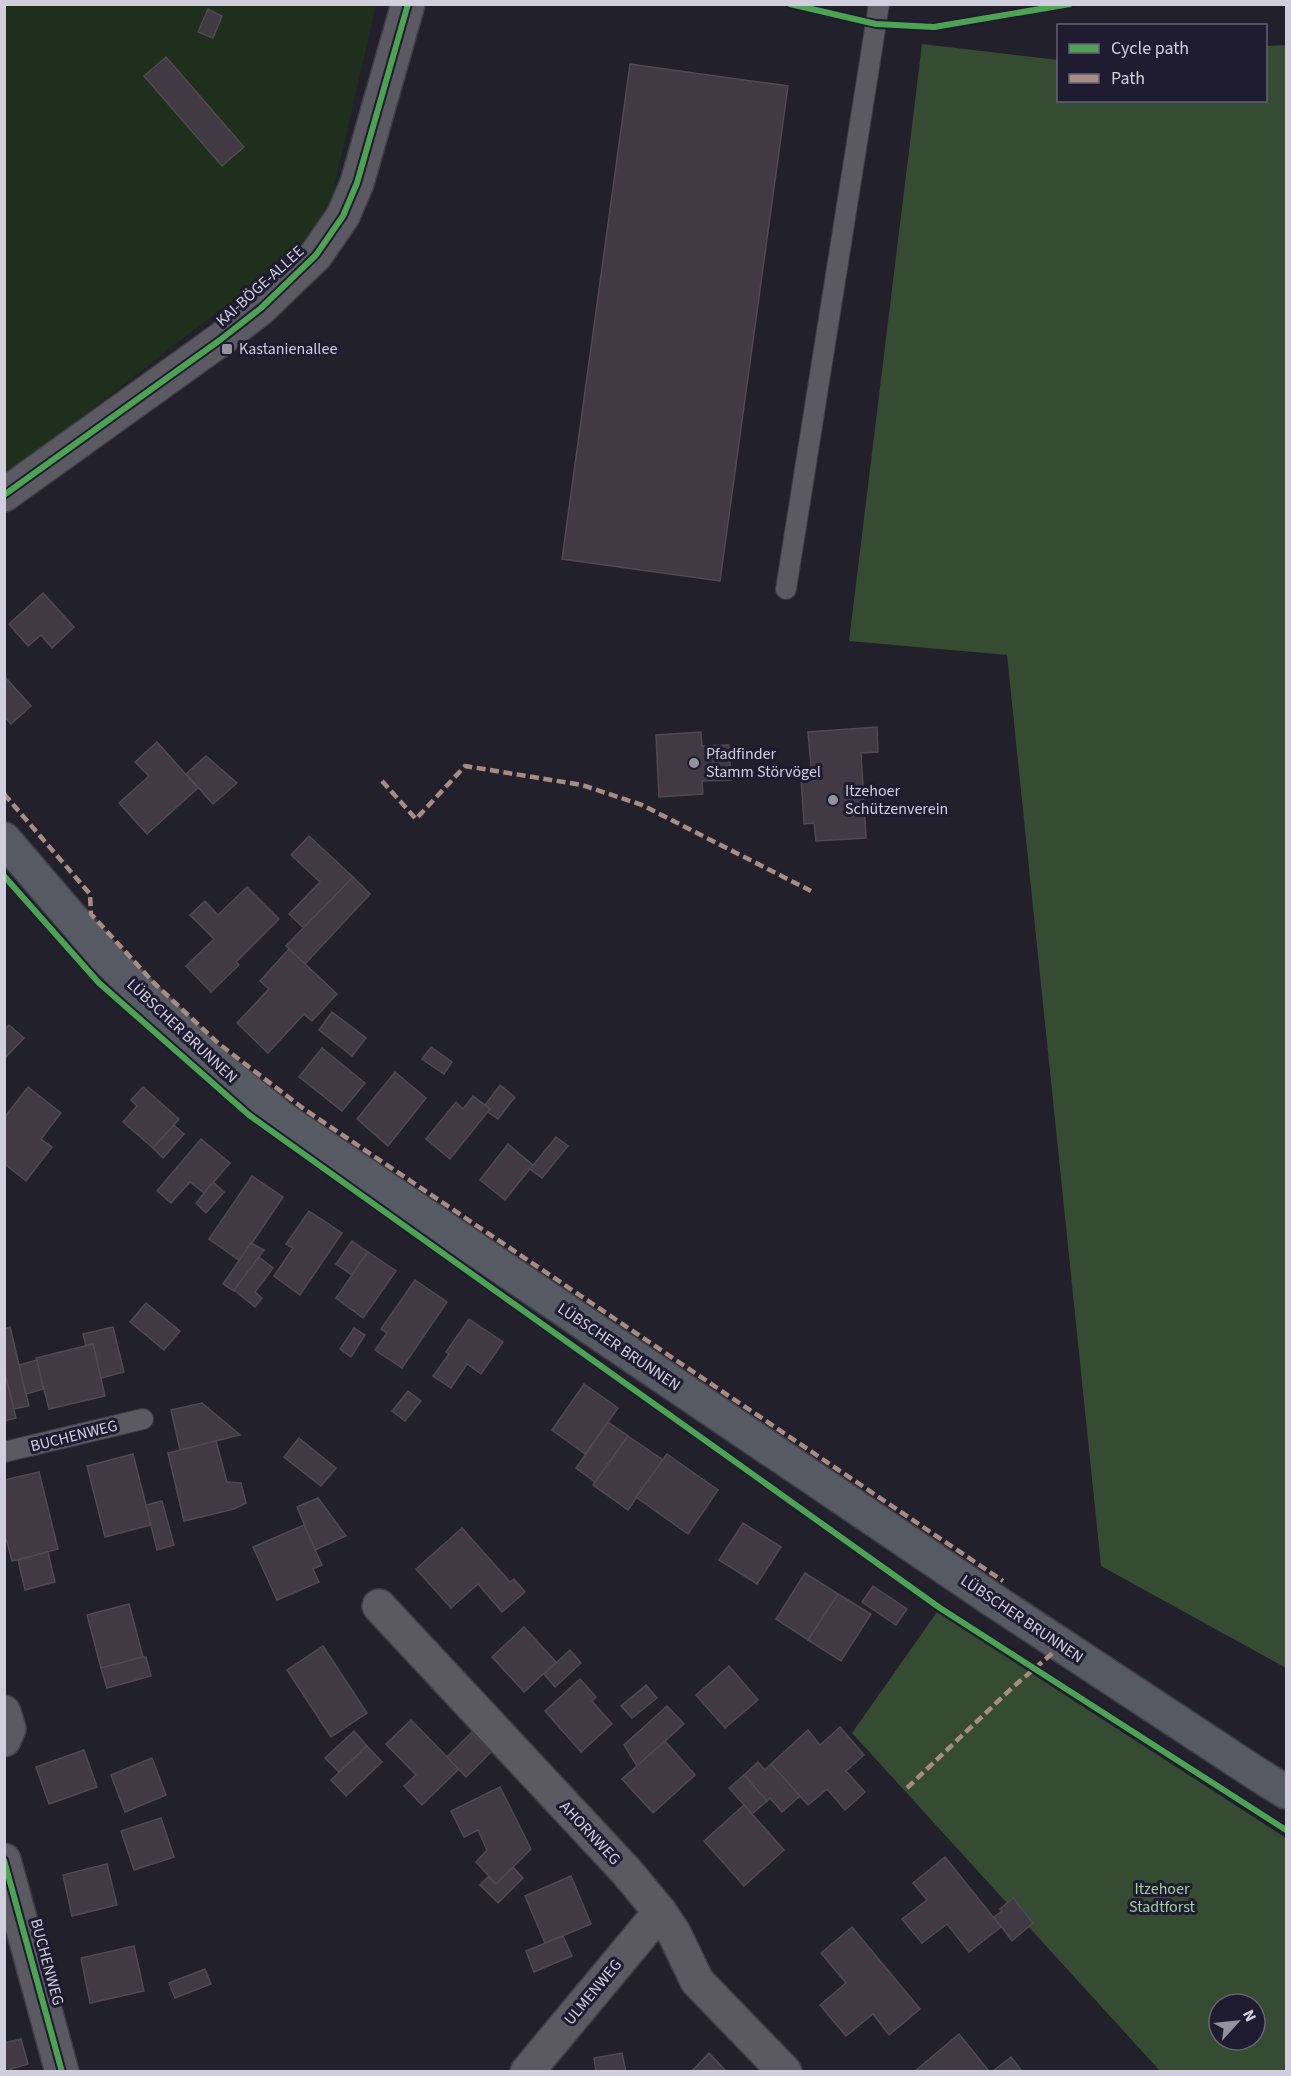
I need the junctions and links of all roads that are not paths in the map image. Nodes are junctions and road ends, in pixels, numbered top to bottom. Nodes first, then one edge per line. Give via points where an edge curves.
1 (408, 4) edge
2 (879, 4) edge
3 (4, 495) edge
4 (786, 589) dead end
5 (4, 839) edge
6 (142, 1419) dead end
7 (4, 1452) edge
8 (379, 1606) dead end
9 (4, 1712) edge
10 (4, 1740) edge
11 (1287, 1792) edge
12 (4, 1860) edge
13 (11, 1908) edge
14 (660, 1912) junction
15 (62, 2072) edge
16 (527, 2072) edge
17 (785, 2072) edge

1 - 3 street, KAI-BÖGE-ALLEE via 357,183 343,216 316,255 261,308 220,340
2 - 4 lane
5 - 11 main road, LÜBSCHER BRUNNEN via 104,956 209,1060 284,1120 1003,1606
6 - 7 lane, BUCHENWEG
8 - 14 street, AHORNWEG
9 - 10 street via 9,1729
12 - 13 street, BUCHENWEG
13 - 15 street, BUCHENWEG
14 - 16 street, ULMENWEG
14 - 17 street, AHORNWEG via 697,1981

